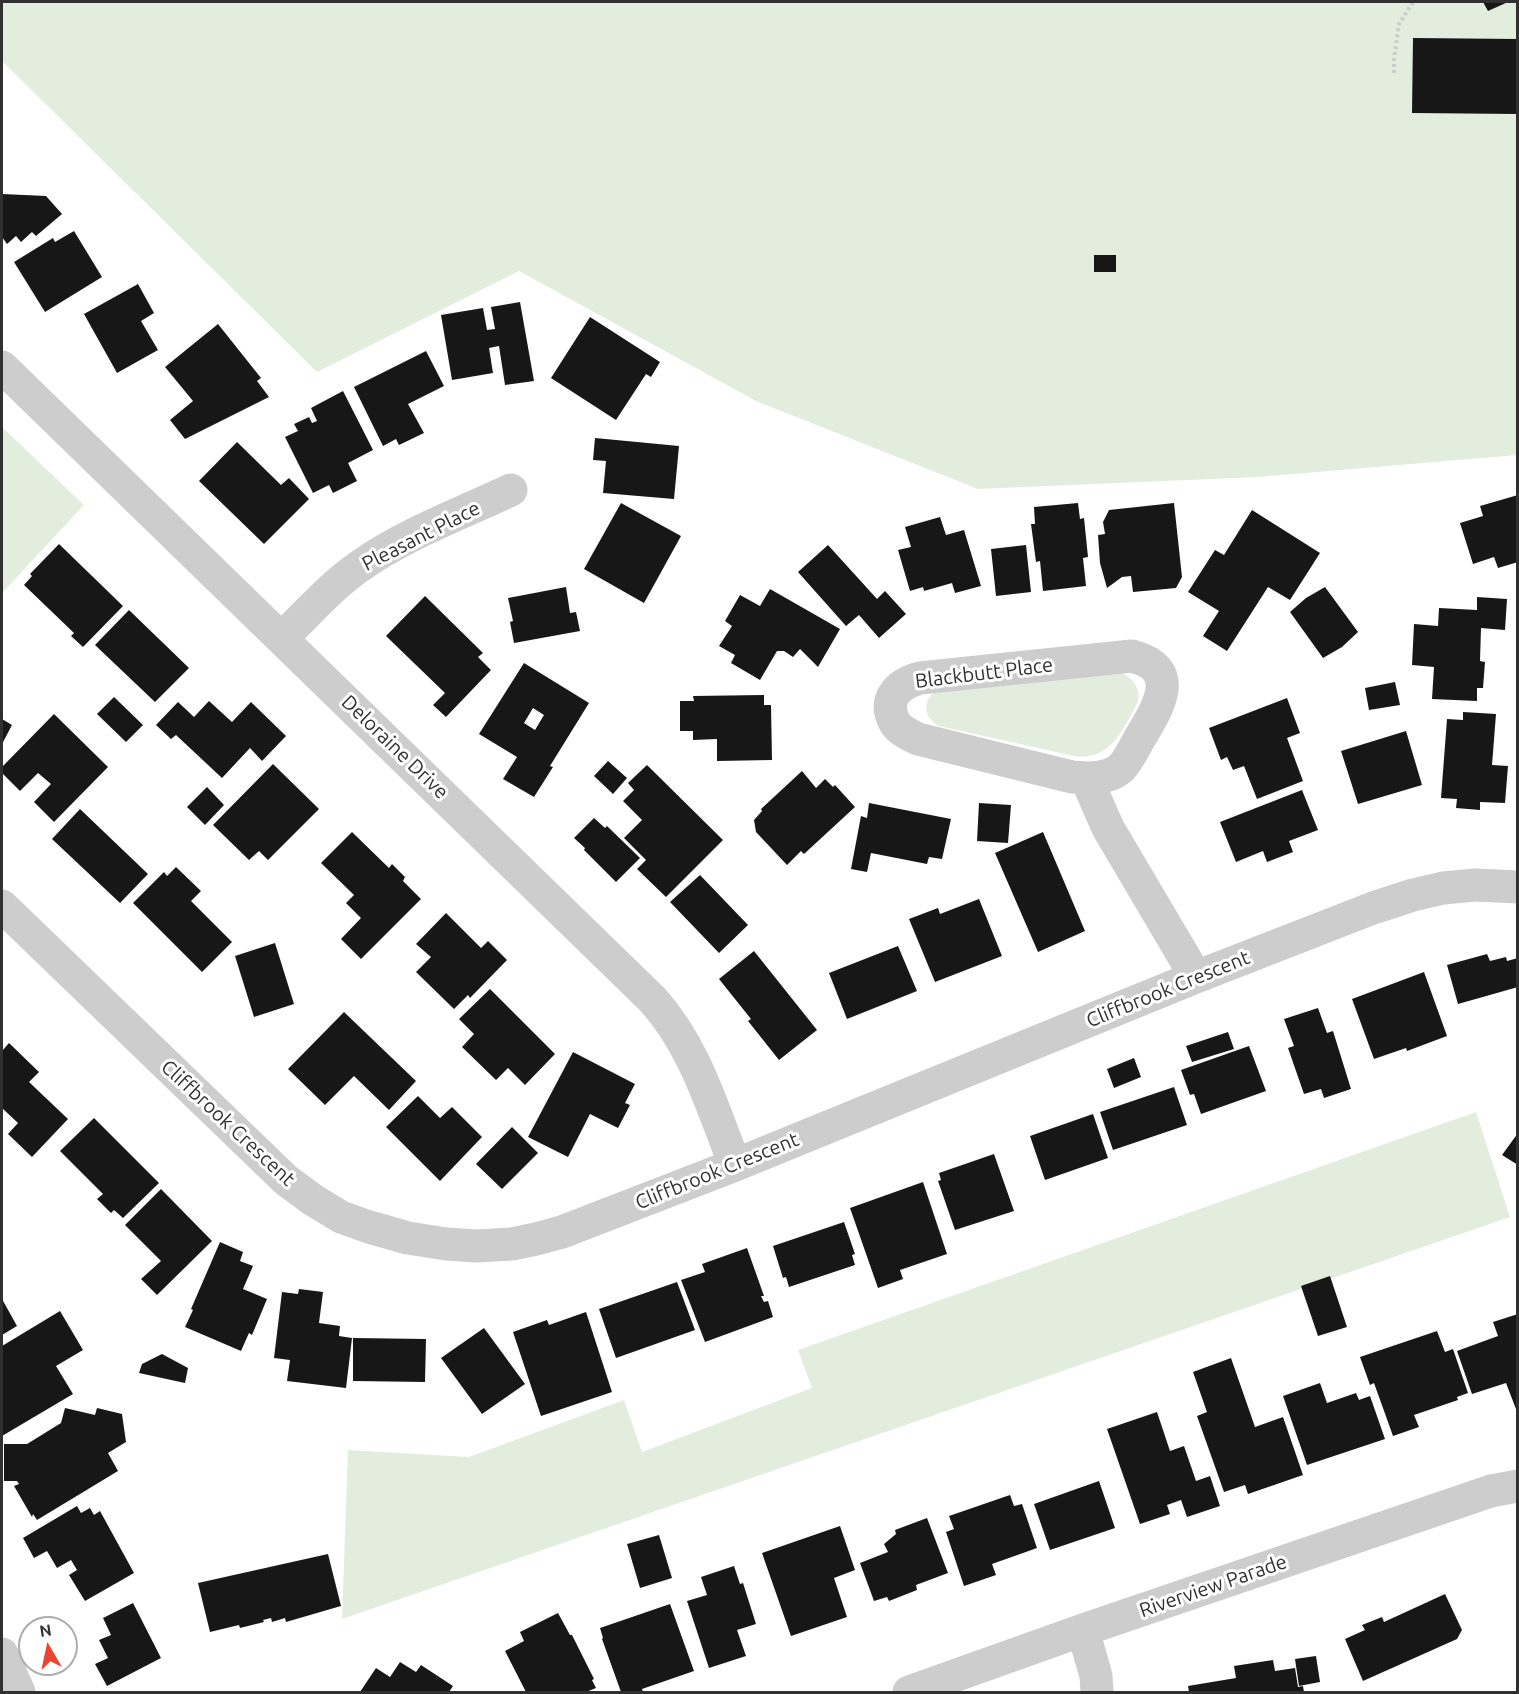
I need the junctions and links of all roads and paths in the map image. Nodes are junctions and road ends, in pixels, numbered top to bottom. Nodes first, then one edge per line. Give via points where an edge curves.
1 (1413, 2) edge
2 (1394, 73) dead end
3 (2, 367) edge
4 (511, 490) dead end
5 (282, 638) junction
6 (1086, 778) junction
7 (1518, 887) edge
8 (2, 906) edge
9 (1196, 977) junction
10 (735, 1166) junction
11 (1518, 1486) edge
12 (1083, 1630) junction
13 (2, 1654) edge
14 (19, 1692) edge
15 (909, 1692) edge
16 (1097, 1692) edge

1 - 2 path via 1399,24
3 - 5 street, Deloraine Drive
4 - 5 street, Pleasant Place via 379,554 342,580
5 - 10 street, Deloraine Drive via 665,1013 693,1058
6 - 6 street, Blackbutt Place via 918,739 895,724 893,695 907,681 920,678 1132,656 1145,659 1162,679 1158,707 1122,767 1107,776
6 - 9 street via 1108,828
7 - 9 street, Cliffbrook Crescent via 1476,885 1413,895
8 - 10 street, Cliffbrook Crescent via 286,1180 341,1217 369,1227 446,1244 512,1244 562,1232
9 - 10 street, Cliffbrook Crescent
11 - 12 street, Riverview Parade via 1491,1491
12 - 15 street, Riverview Parade
12 - 16 street
13 - 14 street

